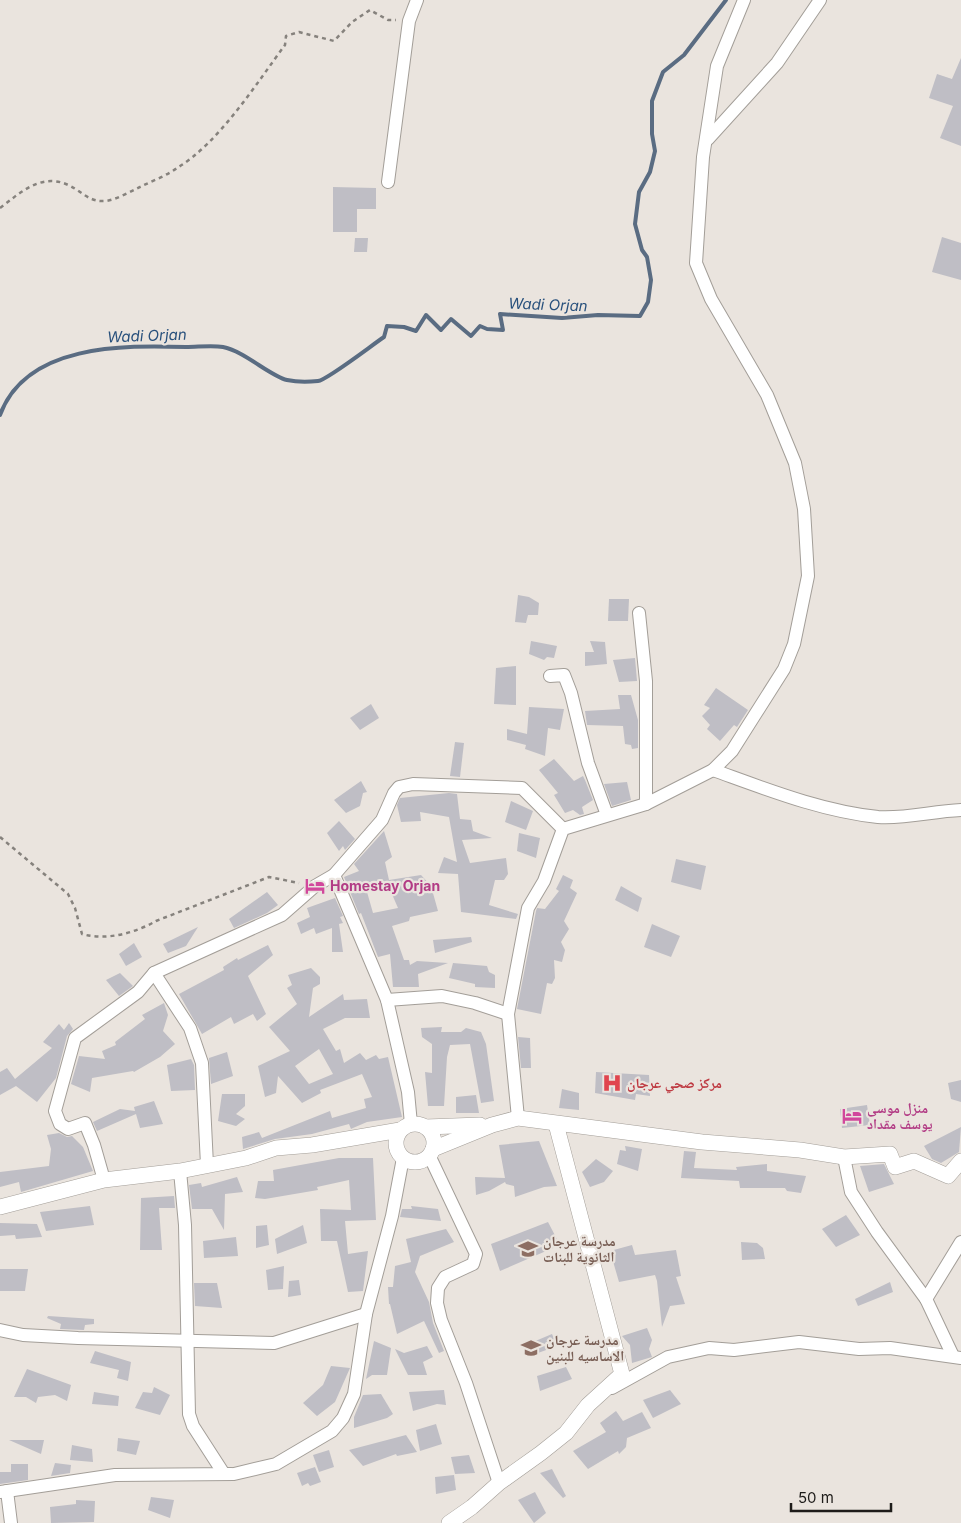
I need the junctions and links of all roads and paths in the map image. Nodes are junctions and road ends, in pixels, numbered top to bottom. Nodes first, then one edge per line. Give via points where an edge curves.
1 (417, 0) edge
2 (744, 0) edge
3 (820, 0) edge
4 (409, 21) junction
5 (708, 139) junction
6 (388, 182) dead end
7 (0, 208) edge
8 (639, 613) dead end
9 (550, 676) dead end
10 (713, 770) junction
11 (646, 804) junction
12 (961, 810) edge
13 (607, 815) junction
14 (563, 829) junction
15 (0, 837) edge
16 (334, 875) junction
17 (315, 886) junction
18 (154, 973) junction
19 (387, 1000) junction
20 (508, 1014) junction
21 (518, 1118) junction
22 (492, 1124) junction
23 (556, 1124) junction
24 (413, 1127) junction
25 (431, 1152) junction
26 (844, 1157) junction
27 (403, 1158) junction
28 (961, 1161) edge
29 (207, 1165) junction
30 (180, 1171) junction
31 (104, 1180) junction
32 (0, 1207) edge
33 (961, 1242) edge
34 (926, 1299) junction
35 (366, 1314) junction
36 (0, 1330) edge
37 (188, 1342) junction
38 (957, 1357) edge
39 (604, 1392) junction
40 (224, 1474) junction
41 (499, 1483) junction
42 (4, 1491) edge
43 (12, 1523) edge
44 (449, 1523) edge

1 - 4 street
2 - 5 street via 717,66
3 - 5 street via 777,63
4 - 6 street
4 - 7 path via 388,20 370,10 352,22 334,41 299,32 286,36 284,45 247,97 202,150 178,168 116,198 94,201 70,184 50,180 31,184
5 - 10 street via 703,157 696,263 711,299 767,395 795,463 804,510 808,576 794,644 784,669 732,752
8 - 11 street via 646,681
9 - 13 street via 564,675 588,762
10 - 11 street
10 - 12 street via 761,788 866,815 903,817
11 - 13 street
13 - 14 street
14 - 16 street via 522,788 413,784 394,792 382,820
14 - 20 street via 544,881 528,908
15 - 17 path via 68,894 82,934 93,937 143,928 269,877
16 - 17 street
16 - 19 street
17 - 18 street via 282,915
18 - 29 street via 190,1028 202,1063
18 - 31 street via 138,992 75,1038 54,1111 60,1124 68,1129 85,1123
19 - 20 street via 442,996 475,1002
19 - 24 street
20 - 21 street
21 - 22 street
21 - 23 street
22 - 24 street
22 - 25 street
23 - 26 street
23 - 39 street via 622,1374
24 - 25 street via 434,1141
24 - 27 street via 397,1136 396,1148
24 - 29 street via 276,1148 246,1158
25 - 27 street via 417,1162
25 - 41 street via 476,1254 473,1264 445,1277 438,1288 441,1320
26 - 28 street via 890,1154 895,1167 914,1161 948,1176
26 - 34 street via 851,1192
27 - 35 street via 392,1216
29 - 30 street
30 - 31 street
30 - 37 street
31 - 32 street
33 - 34 street
34 - 38 street
35 - 37 street via 274,1343
35 - 40 street via 354,1394 343,1418 332,1431 276,1464
36 - 37 street via 32,1335
37 - 40 street via 189,1414 193,1426
38 - 39 street via 890,1348 860,1349 799,1342 734,1350 709,1348 668,1357
39 - 41 street via 588,1405 566,1433
40 - 42 street via 115,1475
41 - 44 street via 472,1508
42 - 43 street

